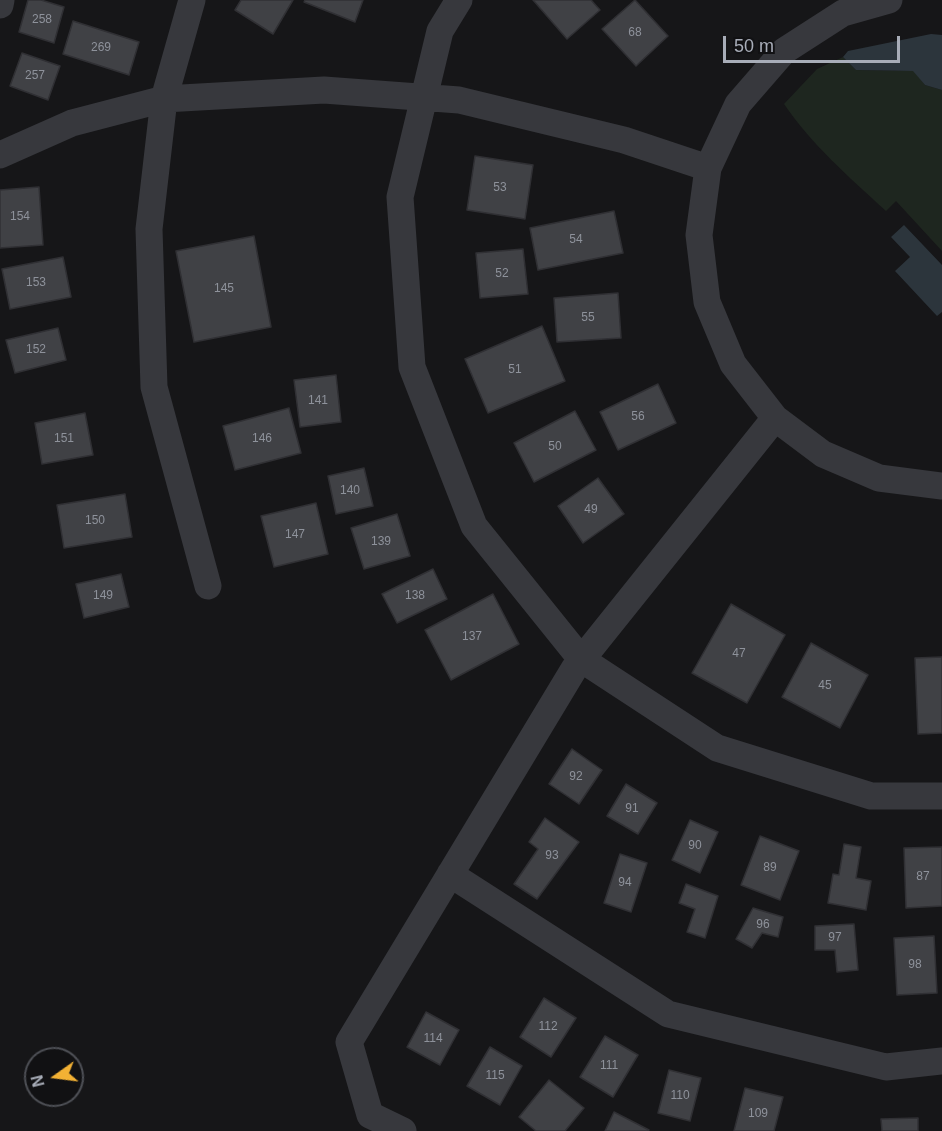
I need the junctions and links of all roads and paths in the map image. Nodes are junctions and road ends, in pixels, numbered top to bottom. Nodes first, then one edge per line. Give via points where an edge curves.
1 (1, 0) edge
2 (192, 0) edge
3 (459, 0) edge
4 (889, 0) edge
5 (0, 5) edge
6 (424, 97) junction
7 (164, 99) junction
8 (0, 155) edge
9 (708, 168) junction
10 (775, 418) junction
11 (942, 486) edge
12 (208, 586) dead end
13 (581, 659) junction
14 (942, 796) edge
15 (450, 874) junction
16 (942, 1061) edge
17 (403, 1131) edge

1 - 5 street
2 - 7 street
3 - 6 street via 440,31
4 - 9 street via 843,13 784,51 738,104
6 - 7 street via 324,90
6 - 9 street via 459,100 624,140
6 - 13 street via 400,197 412,367 474,526
7 - 8 street via 72,123
7 - 12 street via 148,229 154,387
9 - 10 street via 699,235 707,302 733,364
10 - 11 street via 823,454 879,478
10 - 13 street
13 - 14 street via 717,748 871,796
13 - 15 street
15 - 16 street via 669,1014 886,1067
15 - 17 street via 349,1042 370,1115

